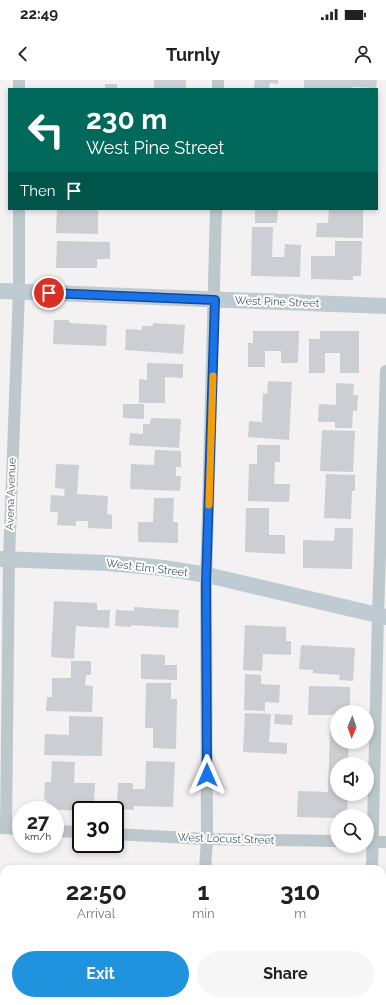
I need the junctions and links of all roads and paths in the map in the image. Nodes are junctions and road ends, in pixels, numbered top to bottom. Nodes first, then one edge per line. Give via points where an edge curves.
1 (19, 210) edge
2 (216, 210) edge
3 (0, 291) edge
4 (19, 292) junction
5 (215, 300) junction
6 (386, 306) edge
7 (386, 371) edge
8 (5, 559) edge
9 (207, 575) junction
10 (382, 616) edge
11 (372, 809) edge
12 (3, 828) edge
13 (124, 834) edge
14 (207, 839) junction
15 (330, 841) edge
16 (374, 842) edge
17 (386, 842) edge
18 (371, 853) edge
19 (205, 865) edge
20 (372, 865) edge

1 - 4 street, Avena Avenue
2 - 5 street
3 - 4 street, West Pine Street
4 - 5 street, West Pine Street
4 - 8 street, Avena Avenue
5 - 6 street, West Pine Street
5 - 9 street
7 - 10 street
8 - 9 street, West Elm Street via 107,563
8 - 12 street, Avena Avenue
9 - 10 street, West Elm Street
9 - 14 street
10 - 11 street
13 - 14 street, West Locust Street
14 - 15 street, West Locust Street
14 - 19 street
16 - 17 street
18 - 20 street

